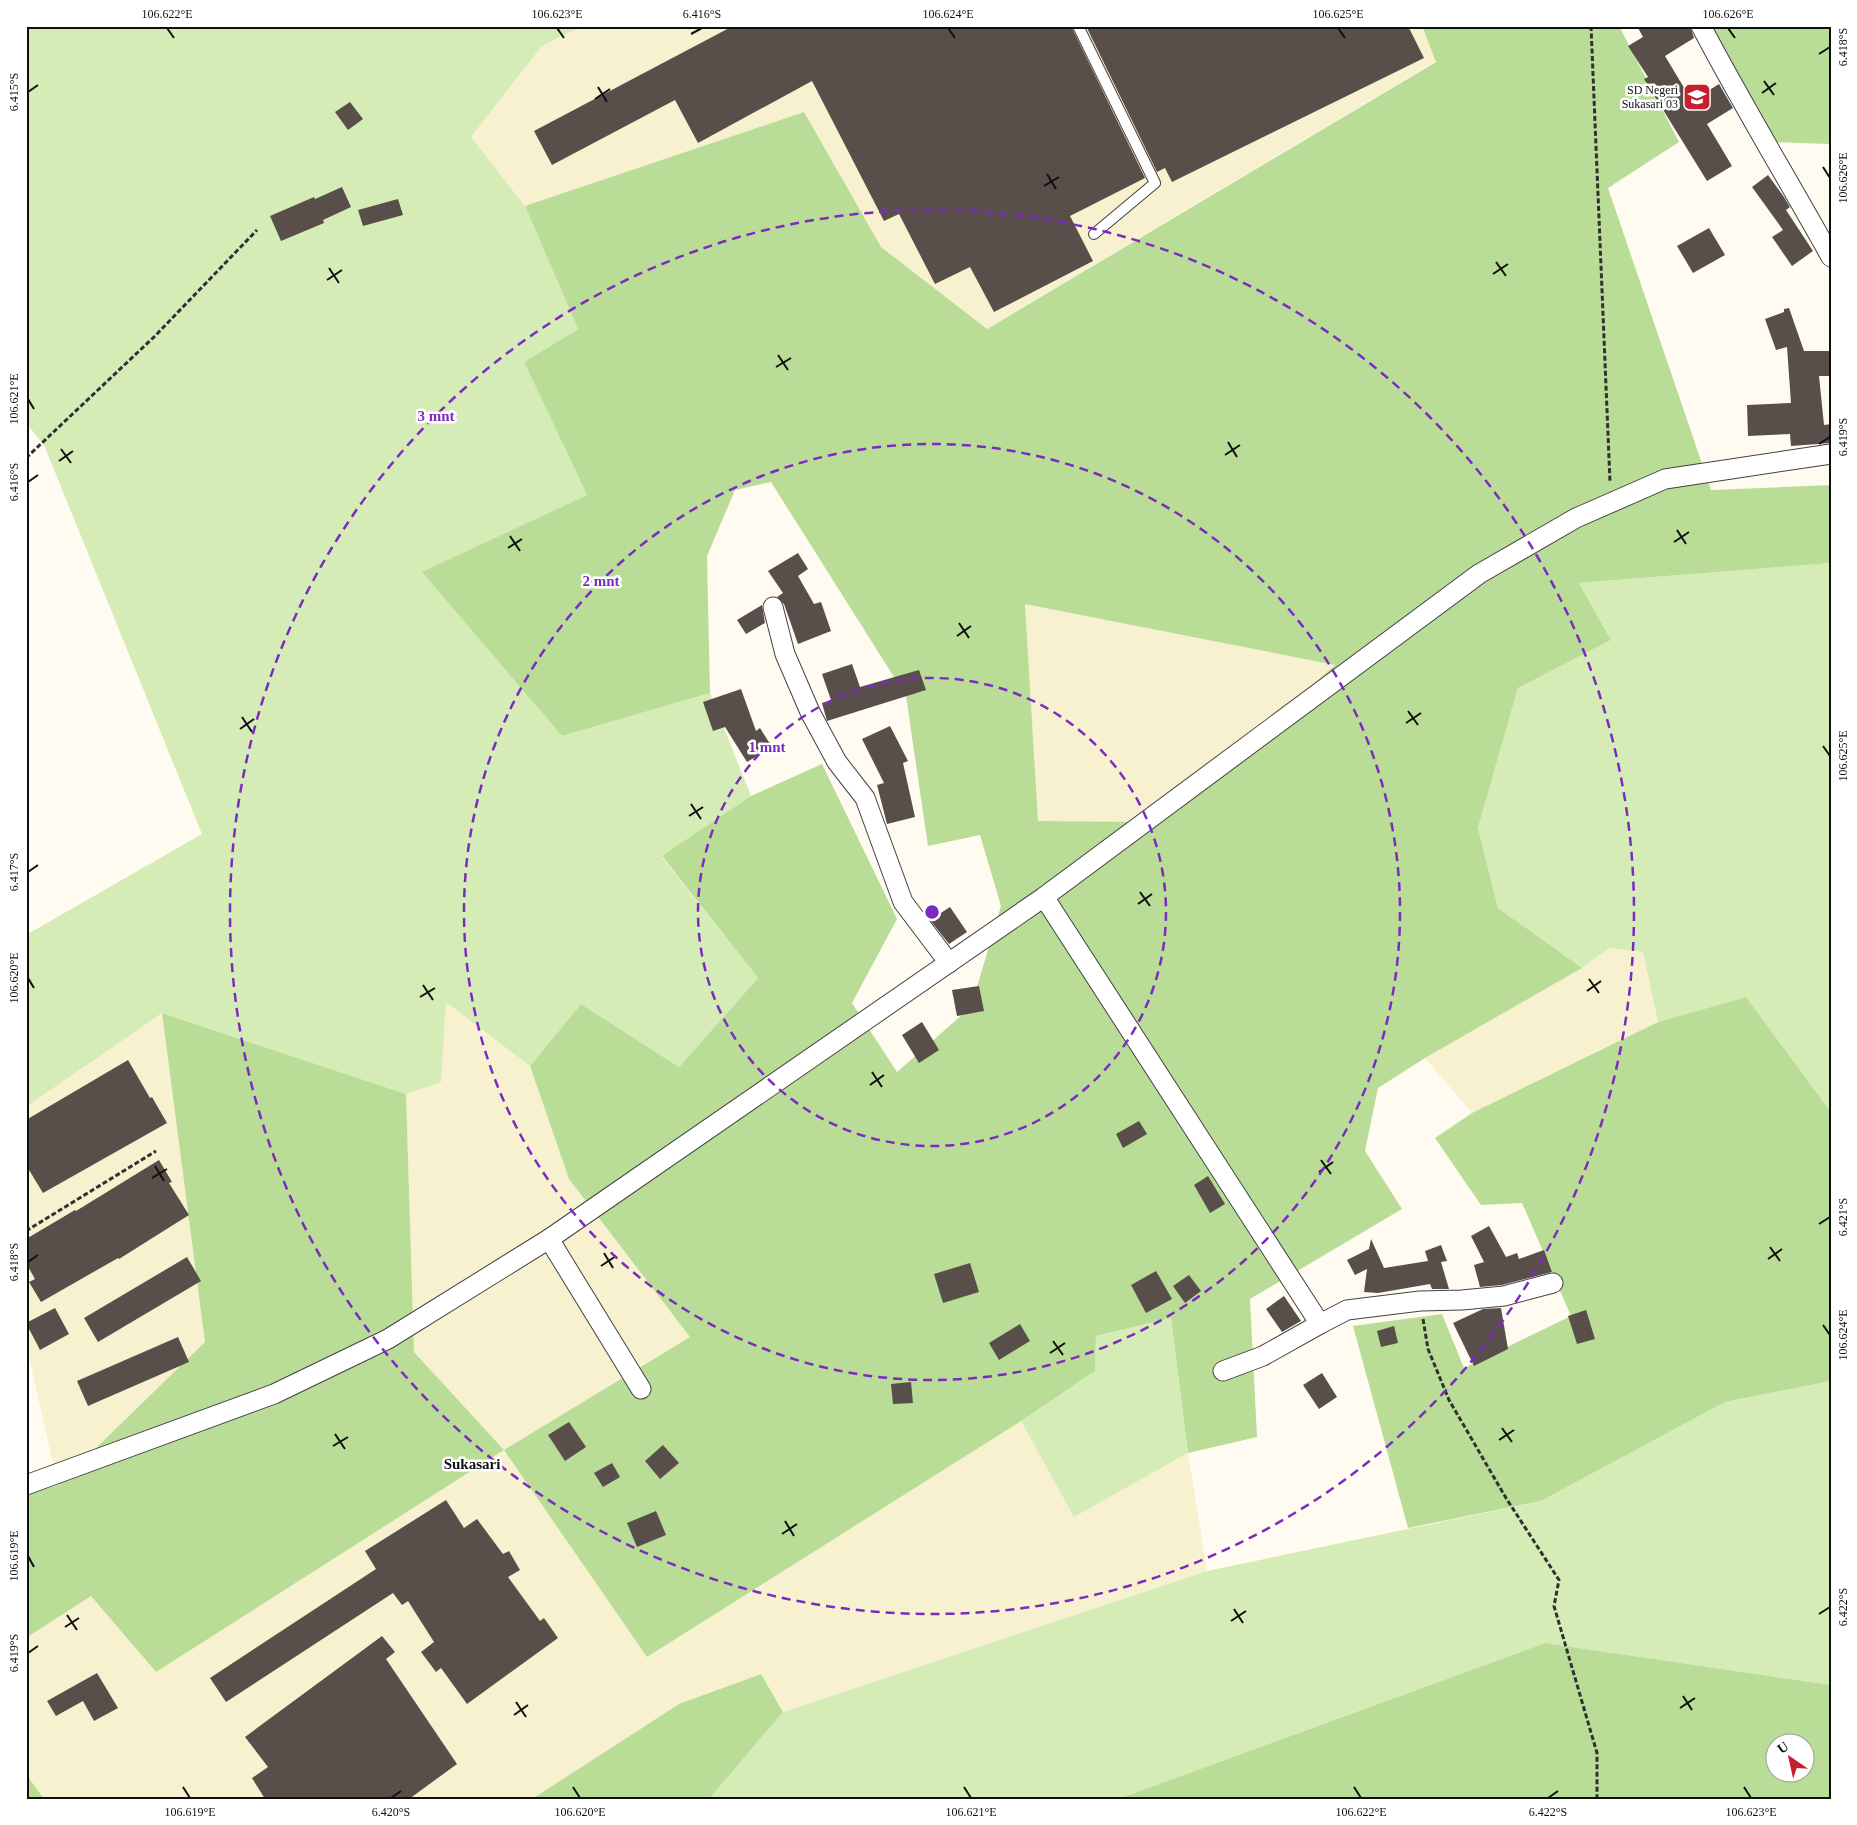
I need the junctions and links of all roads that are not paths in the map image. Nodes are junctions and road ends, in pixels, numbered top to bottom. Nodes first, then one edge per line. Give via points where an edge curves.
1 (1078, 26) edge
2 (1701, 26) edge
3 (1094, 234) dead end
4 (1831, 257) edge
5 (1831, 454) edge
6 (773, 606) dead end
7 (1044, 897) junction
8 (949, 963) junction
9 (549, 1239) junction
10 (1553, 1283) dead end
11 (1320, 1324) junction
12 (1223, 1371) dead end
13 (641, 1389) dead end
14 (26, 1485) edge

1 - 3 lane via 1156,183
2 - 4 street
5 - 7 street via 1665,479 1576,518 1479,574
6 - 8 street via 785,654 810,712 837,762 865,798 903,902
7 - 8 street
7 - 11 street
8 - 9 street
9 - 13 street
9 - 14 street via 388,1339 274,1394
10 - 11 street via 1504,1296 1347,1310
11 - 12 street via 1263,1356

